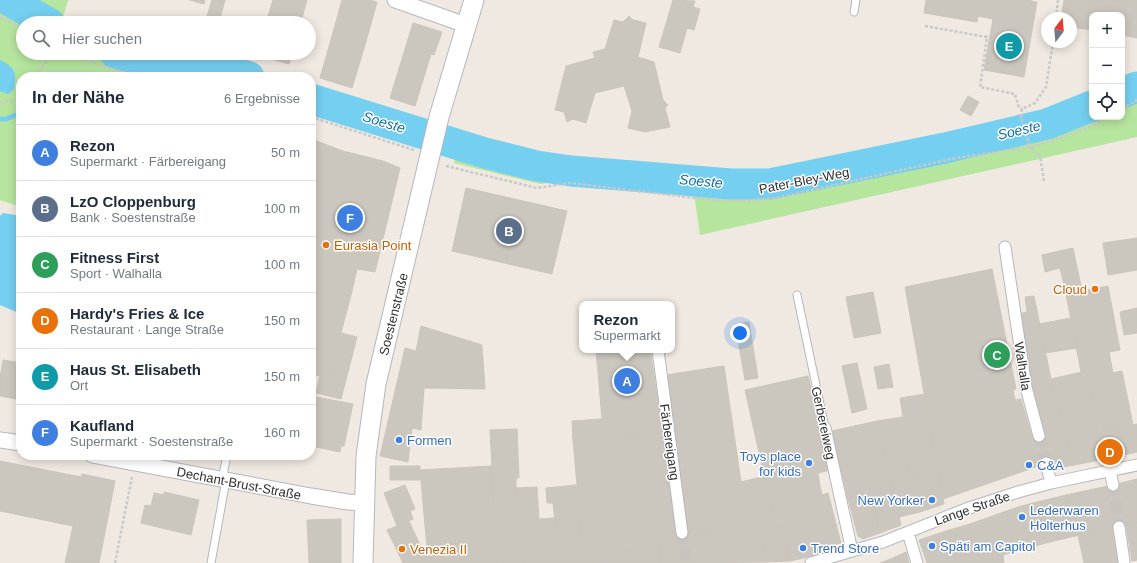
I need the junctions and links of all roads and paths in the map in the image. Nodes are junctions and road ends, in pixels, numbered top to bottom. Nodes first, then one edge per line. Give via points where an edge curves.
1 (395, 0) edge
2 (474, 0) edge
3 (856, 0) edge
4 (1058, 0) edge
5 (854, 12) dead end
6 (1057, 12) edge
7 (0, 17) edge
8 (16, 25) edge
9 (466, 25) junction
10 (925, 26) dead end
11 (1051, 48) edge
12 (49, 60) edge
13 (86, 60) edge
14 (40, 72) edge
15 (120, 72) edge
16 (16, 100) edge
17 (1137, 100) edge
18 (0, 102) edge
19 (1125, 106) edge
20 (1022, 109) junction
21 (316, 119) edge
22 (1102, 120) edge
23 (1030, 147) junction
24 (431, 155) junction
25 (1044, 181) dead end
26 (1005, 247) dead end
27 (797, 295) dead end
28 (658, 353) edge
29 (825, 428) joint
30 (1038, 436) tunnel mouth
31 (0, 440) edge
32 (16, 442) edge
33 (119, 460) edge
34 (226, 460) edge
35 (135, 463) junction
36 (1046, 463) tunnel mouth
37 (1137, 465) edge
38 (1110, 471) junction
39 (224, 480) junction
40 (1051, 483) junction
41 (1113, 485) tunnel mouth
42 (364, 503) junction
43 (1119, 527) tunnel mouth
44 (908, 532) junction
45 (682, 533) tunnel mouth
46 (852, 551) junction
47 (1124, 562) edge
48 (115, 563) edge
49 (211, 563) edge
50 (363, 563) edge
51 (811, 563) edge
52 (917, 563) edge

1 - 9 street
2 - 9 street, Soestenstraße
3 - 5 lane
4 - 6 path
7 - 8 path
9 - 24 street, Soestenstraße via 439,117
10 - 20 path via 987,37 980,88 1015,94 1019,108
11 - 20 path via 1046,87 1035,103
12 - 14 path
13 - 15 path
16 - 18 path
17 - 19 path
20 - 23 path
21 - 24 path, Pater-Bley-Weg
22 - 23 path, Pater-Bley-Weg via 1064,137
23 - 24 path, Pater-Bley-Weg via 951,159 776,198 745,201 712,200 570,183 537,188 443,165
23 - 25 path via 1040,156
24 - 42 street, Soestenstraße via 376,384 366,456
26 - 30 street, Walhalla via 1026,387
27 - 29 lane, Gerbereiweg
28 - 45 street, Färbereigang
29 - 46 street, Gerbereiweg
31 - 32 street
33 - 35 street, Dechant-Brust-Straße
34 - 39 lane
35 - 39 street, Dechant-Brust-Straße
35 - 48 path
36 - 40 street
37 - 38 street, Lange Straße
38 - 40 street, Lange Straße
38 - 41 street
39 - 42 street, Dechant-Brust-Straße
39 - 49 lane
40 - 44 street, Lange Straße via 966,508
42 - 50 street, Soestenstraße
43 - 47 street
44 - 46 street, Lange Straße
44 - 52 street
46 - 51 street, Lange Straße

